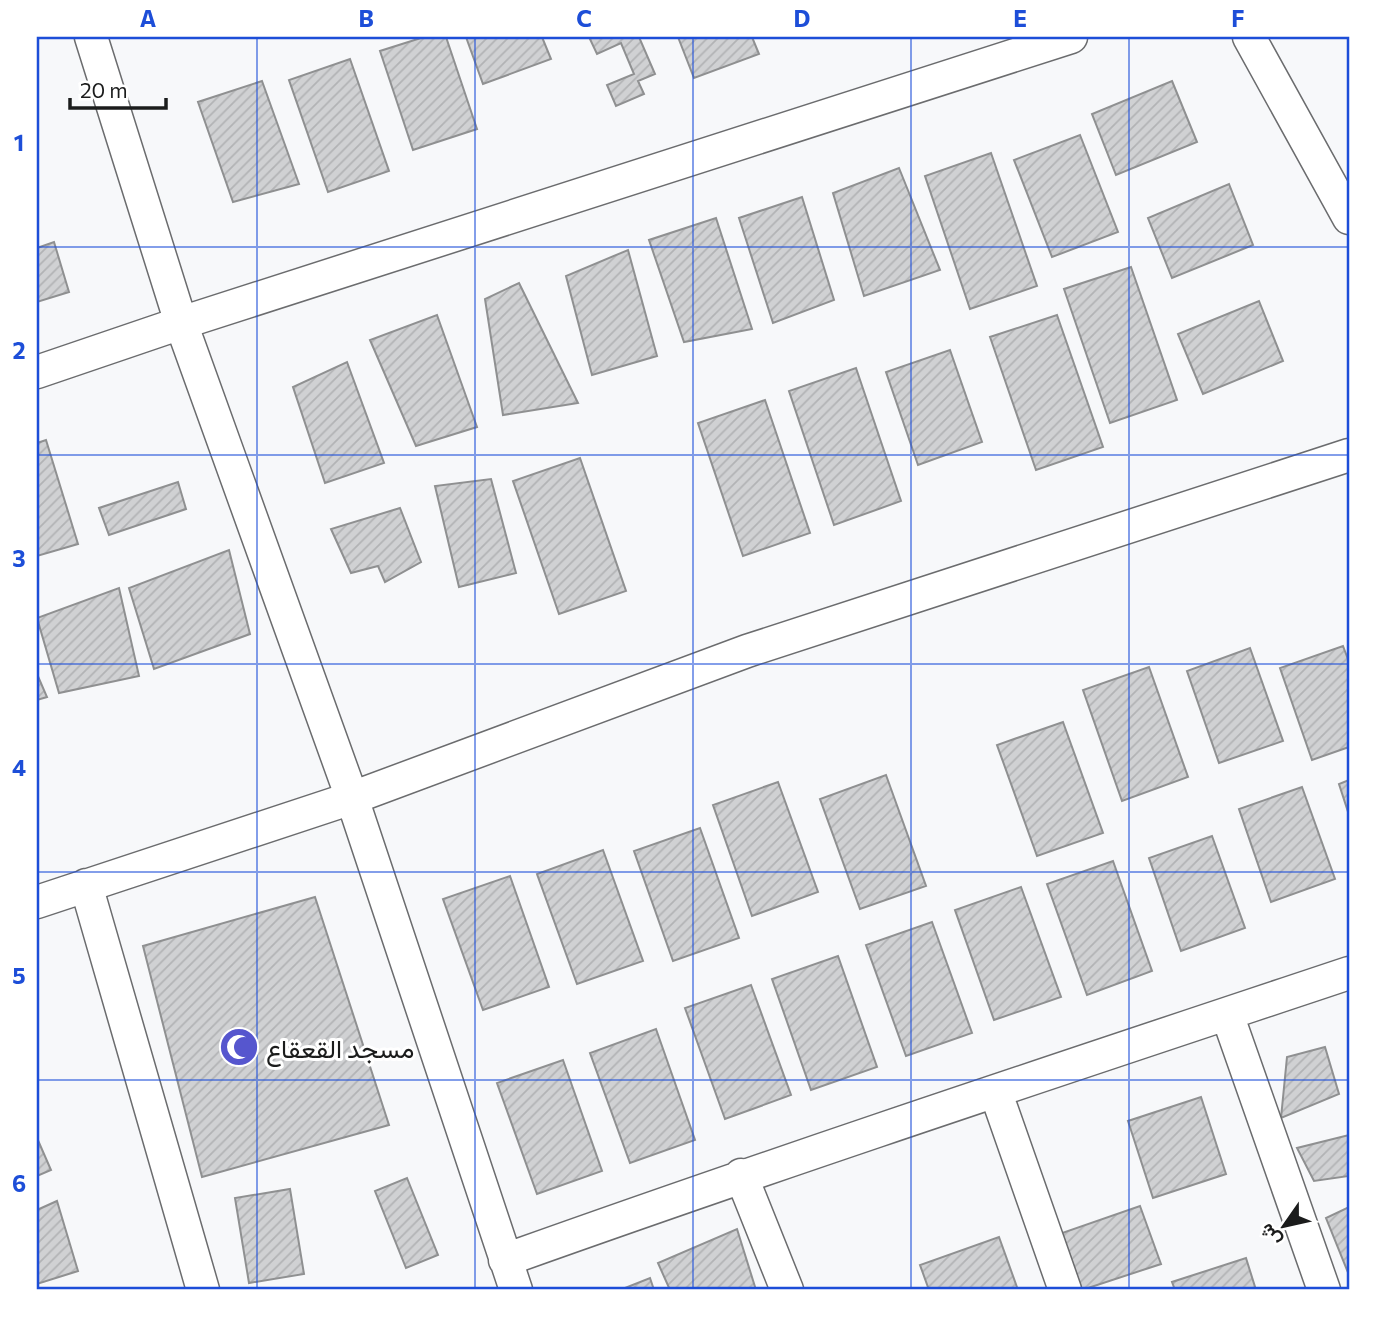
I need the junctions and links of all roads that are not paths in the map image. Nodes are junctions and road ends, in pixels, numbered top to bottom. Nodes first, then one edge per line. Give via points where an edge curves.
1 (91, 37) edge
2 (1071, 37) edge
3 (1249, 37) edge
4 (1349, 218) edge
5 (181, 323) junction
6 (37, 372) edge
7 (1349, 455) edge
8 (352, 798) junction
9 (86, 885) junction
10 (37, 902) edge
11 (1349, 973) edge
12 (1227, 1014) junction
13 (996, 1093) junction
14 (741, 1175) junction
15 (505, 1260) junction
16 (203, 1290) edge
17 (516, 1290) edge
18 (787, 1290) edge
19 (1065, 1290) edge
20 (1324, 1290) edge

1 - 5 street
2 - 5 street
3 - 4 street
5 - 6 street
5 - 8 street
7 - 8 street via 747,651
8 - 9 street
8 - 15 street
9 - 10 street
9 - 16 street
11 - 12 street
12 - 13 street
12 - 20 street
13 - 14 street
13 - 19 street
14 - 15 street
14 - 18 street
15 - 17 street

